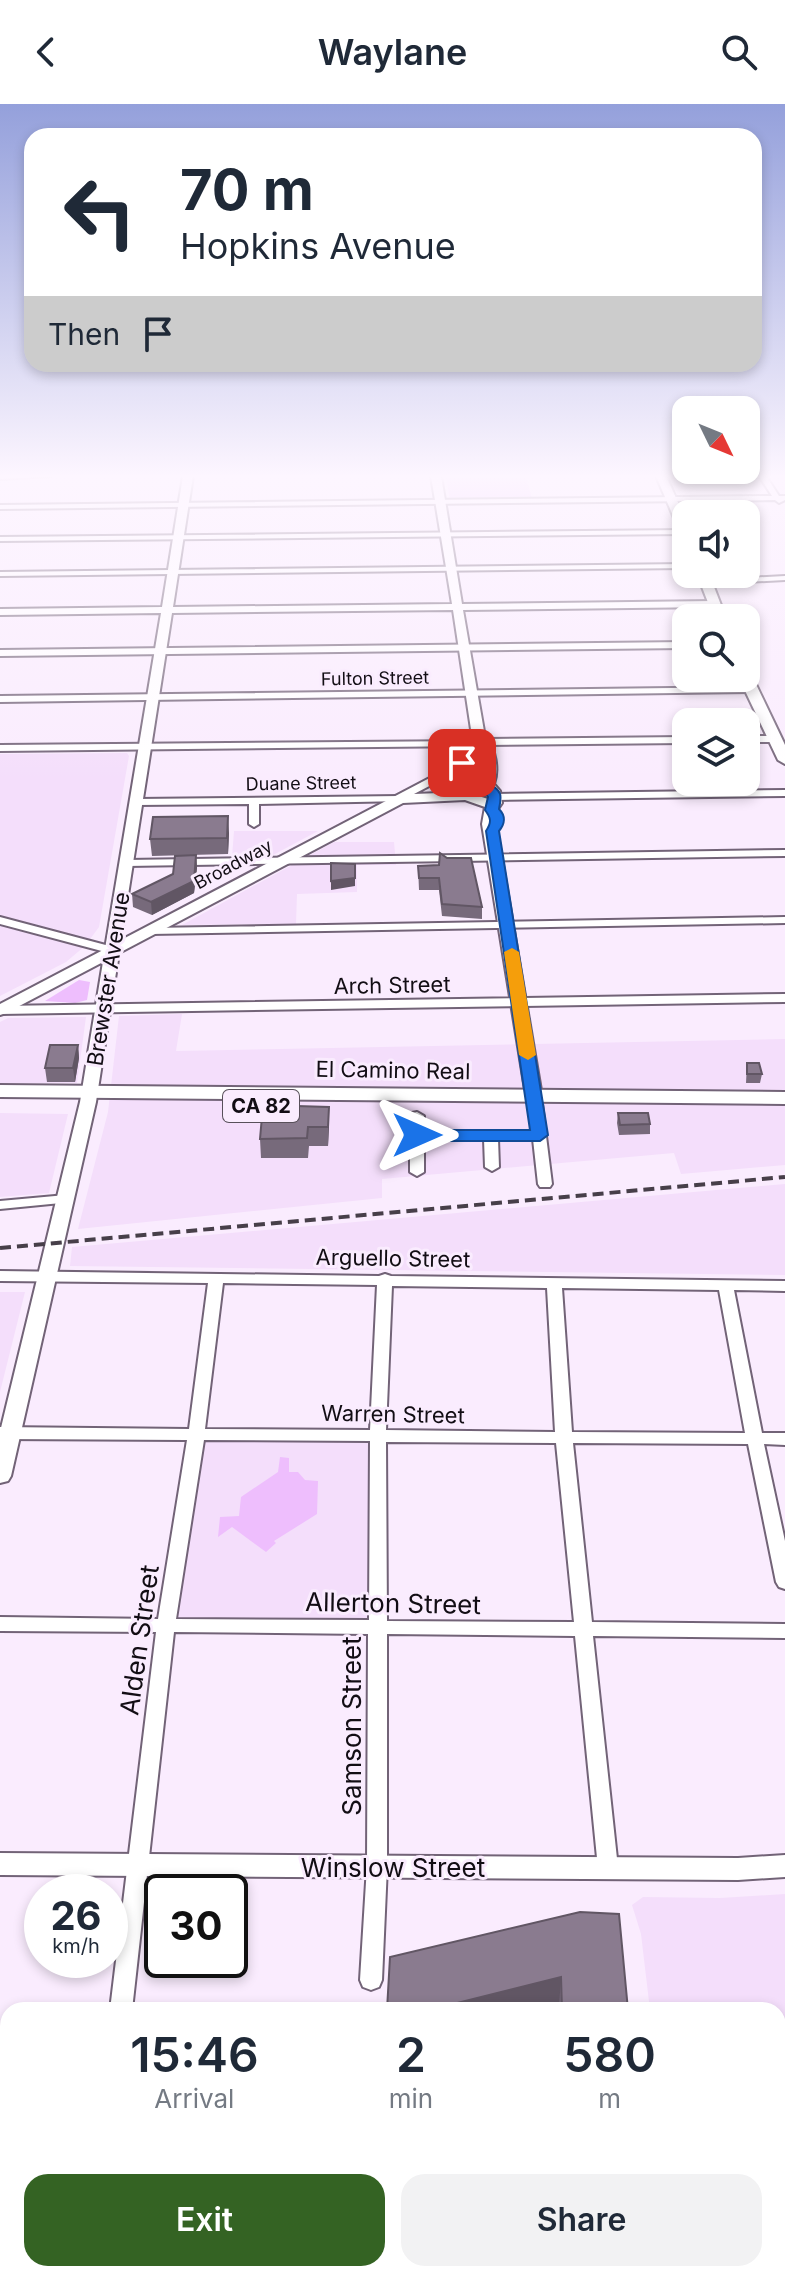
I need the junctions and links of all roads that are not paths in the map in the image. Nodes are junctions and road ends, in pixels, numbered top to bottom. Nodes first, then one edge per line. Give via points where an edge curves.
1 (172, 578) edge
2 (453, 578) edge
3 (760, 578) edge
4 (785, 578) edge
5 (708, 588) edge
6 (672, 604) edge
7 (714, 604) edge
8 (458, 607) junction
9 (167, 610) junction
10 (0, 612) edge
11 (672, 645) edge
12 (464, 648) junction
13 (161, 651) junction
14 (0, 653) edge
15 (672, 686) edge
16 (752, 692) edge
17 (472, 693) junction
18 (154, 696) junction
19 (0, 699) edge
20 (760, 739) edge
21 (774, 739) junction
22 (672, 740) edge
23 (482, 745) junction
24 (146, 746) junction
25 (0, 748) edge
26 (785, 760) edge
27 (462, 763) junction
28 (441, 775) junction
29 (785, 793) edge
30 (434, 798) junction
31 (400, 799) junction
32 (492, 799) junction
33 (254, 801) junction
34 (137, 802) junction
35 (254, 824) dead end
36 (785, 853) edge
37 (497, 858) junction
38 (282, 861) junction
39 (127, 863) junction
40 (0, 920) edge
41 (785, 920) edge
42 (507, 925) junction
43 (150, 931) junction
44 (113, 950) junction
45 (785, 998) edge
46 (519, 1003) junction
47 (103, 1009) junction
48 (0, 1010) edge
49 (0, 1091) edge
50 (785, 1098) edge
51 (88, 1099) junction
52 (535, 1101) junction
53 (0, 1103) edge
54 (785, 1108) edge
55 (417, 1116) dead end
56 (417, 1135) junction
57 (491, 1135) junction
58 (540, 1135) junction
59 (492, 1167) dead end
60 (417, 1172) dead end
61 (545, 1184) dead end
62 (66, 1199) junction
63 (0, 1205) edge
64 (0, 1276) edge
65 (48, 1276) junction
66 (216, 1279) junction
67 (385, 1279) junction
68 (554, 1282) junction
69 (726, 1285) junction
70 (785, 1286) edge
71 (5, 1433) edge
72 (378, 1435) junction
73 (196, 1436) junction
74 (755, 1438) junction
75 (564, 1439) junction
76 (785, 1439) edge
77 (0, 1476) edge
78 (785, 1582) edge
79 (0, 1624) edge
80 (166, 1626) junction
81 (376, 1629) junction
82 (583, 1630) junction
83 (785, 1631) edge
84 (0, 1864) edge
85 (377, 1866) junction
86 (785, 1866) edge
87 (138, 1867) junction
88 (608, 1868) junction
89 (371, 1980) dead end
90 (122, 2002) edge

1 - 9 street, Brewster Avenue
2 - 8 street
3 - 4 street
5 - 7 main road
6 - 8 street
8 - 9 street
8 - 12 street
9 - 10 street
9 - 13 street, Brewster Avenue
11 - 12 street
12 - 13 street
12 - 17 street
13 - 14 street
13 - 18 street, Brewster Avenue
15 - 17 street, Fulton Street
16 - 21 main road
17 - 18 street, Fulton Street
17 - 23 street
18 - 19 street, Fulton Street
18 - 24 street, Brewster Avenue
20 - 21 street
21 - 26 main road
22 - 23 street
23 - 24 street
23 - 27 street, Broadway
23 - 32 street
24 - 25 street
24 - 34 street, Brewster Avenue
27 - 28 street, Broadway
27 - 32 street via 477,767
28 - 30 street via 424,787
28 - 31 street, Broadway
29 - 32 street, Duane Street
30 - 31 street, Duane Street
30 - 32 street, Duane Street
31 - 33 street, Duane Street
31 - 38 street, Broadway
32 - 37 street via 489,826
33 - 34 street, Duane Street
33 - 35 street
34 - 39 street, Brewster Avenue
36 - 37 street
37 - 38 street
37 - 42 street
38 - 39 street
38 - 43 street, Broadway
39 - 44 street, Brewster Avenue
40 - 44 street
41 - 42 street
42 - 43 street
42 - 46 street
43 - 44 street, Broadway
44 - 47 street, Brewster Avenue
44 - 48 street, Broadway
45 - 46 street, Arch Street
46 - 47 street, Arch Street
46 - 52 street
47 - 48 street, Arch Street
47 - 51 street, Brewster Avenue
49 - 51 main road, El Camino Real / CA 82
50 - 52 main road, El Camino Real / CA 82
51 - 52 main road, El Camino Real / CA 82
51 - 53 main road, El Camino Real / CA 82
51 - 62 street, Brewster Avenue
52 - 54 main road, El Camino Real / CA 82
52 - 58 street
55 - 56 street
56 - 57 street
56 - 60 street
57 - 58 street
57 - 59 street
58 - 61 street
62 - 63 street
62 - 65 street, Brewster Avenue
64 - 65 street, Arguello Street
65 - 66 street, Arguello Street
65 - 71 street, Brewster Avenue
66 - 67 street, Arguello Street
66 - 73 street, Alden Street
67 - 68 street, Arguello Street
67 - 72 street, Samson Street
68 - 69 street, Arguello Street
68 - 75 street
69 - 70 street, Arguello Street
69 - 74 street
71 - 73 street, Warren Street
71 - 77 street, Brewster Avenue
72 - 73 street, Warren Street
72 - 75 street, Warren Street
72 - 81 street, Samson Street
73 - 80 street, Alden Street
74 - 75 street, Warren Street
74 - 76 street, Warren Street
74 - 78 street
75 - 82 street
79 - 80 street, Allerton Street
80 - 81 street, Allerton Street
80 - 87 street, Alden Street
81 - 82 street, Allerton Street
81 - 85 street, Samson Street
82 - 83 street, Allerton Street
82 - 88 street
84 - 87 street, Winslow Street
85 - 87 street, Winslow Street
85 - 88 street, Winslow Street
85 - 89 street, Samson Street
86 - 88 street, Winslow Street
87 - 90 street, Alden Street

